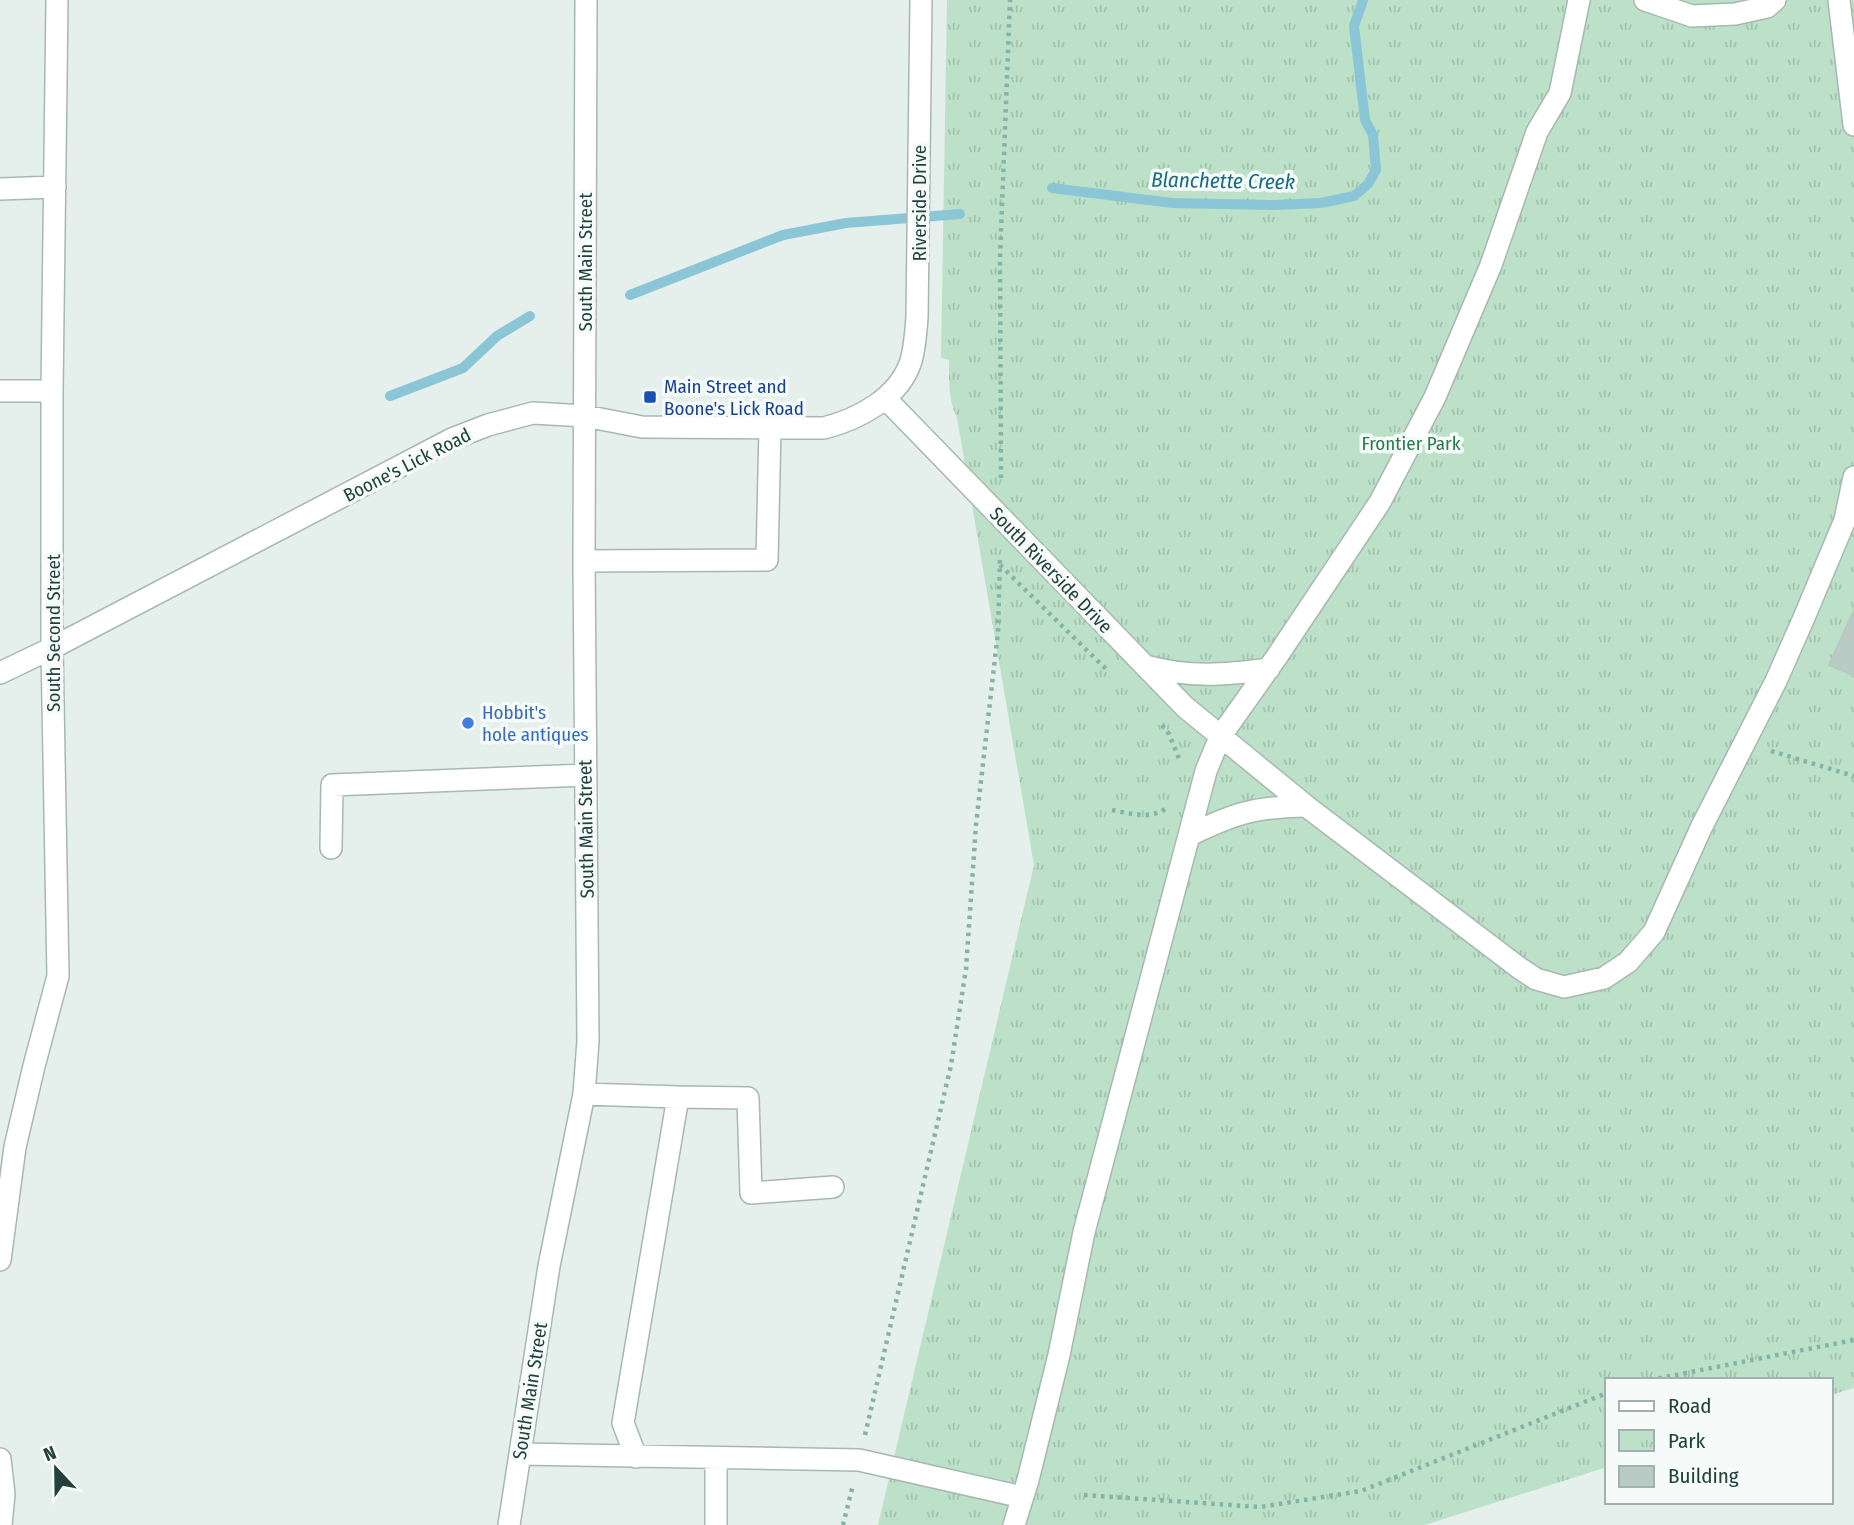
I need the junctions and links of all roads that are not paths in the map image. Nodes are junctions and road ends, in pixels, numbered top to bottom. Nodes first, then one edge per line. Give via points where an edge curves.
1 (57, 0) edge
2 (586, 0) edge
3 (921, 0) edge
4 (1579, 0) edge
5 (1645, 0) edge
6 (1775, 0) edge
7 (1839, 0) edge
8 (1854, 125) edge
9 (55, 187) junction
10 (0, 189) edge
11 (0, 391) edge
12 (52, 391) junction
13 (886, 398) junction
14 (585, 416) junction
15 (770, 428) junction
16 (1854, 477) edge
17 (584, 561) junction
18 (52, 648) junction
19 (1144, 666) junction
20 (1269, 668) junction
21 (0, 673) edge
22 (1220, 737) junction
23 (586, 775) junction
24 (1306, 806) junction
25 (1190, 835) junction
26 (331, 848) dead end
27 (584, 1094) junction
28 (678, 1097) junction
29 (834, 1188) dead end
30 (0, 1260) edge
31 (520, 1454) junction
32 (636, 1457) junction
33 (0, 1459) edge
34 (716, 1459) junction
35 (1022, 1497) junction
36 (1, 1525) edge
37 (509, 1525) edge
38 (716, 1525) edge
39 (1014, 1525) edge

1 - 9 street, South Second Street
2 - 14 street, South Main Street
3 - 13 street, Riverside Drive via 915,340 911,363
4 - 20 street via 1560,93 1537,132 1491,265 1435,397 1380,502
5 - 6 street via 1692,16 1735,14 1767,7
7 - 8 street
9 - 10 street
9 - 12 street, South Second Street
11 - 12 street
12 - 18 street, South Second Street
13 - 15 street, Boone's Lick Road via 843,424
13 - 19 street, South Riverside Drive
14 - 15 street, Boone's Lick Road via 642,426
14 - 17 street, South Main Street
14 - 18 street, Boone's Lick Road via 533,413 452,439
15 - 17 street via 767,560
16 - 24 street, South Riverside Drive via 1845,520 1776,681 1654,932 1628,962 1604,978 1564,987 1536,979
17 - 23 street, South Main Street
18 - 21 street, Boone's Lick Road
18 - 30 street, South Second Street via 58,976 15,1147
19 - 20 street via 1195,675
19 - 22 street, South Riverside Drive
20 - 22 street
22 - 24 street, South Riverside Drive
22 - 25 street
23 - 26 street via 331,785
23 - 27 street, South Main Street via 588,1041
24 - 25 street via 1241,812
25 - 35 street via 1084,1232 1059,1355
27 - 28 street
27 - 31 street, South Main Street
28 - 29 street via 748,1098 751,1193
28 - 32 street via 623,1423
31 - 32 street
31 - 37 street, South Main Street
32 - 34 street
33 - 36 street
34 - 35 street via 859,1460
34 - 38 street
35 - 39 street

